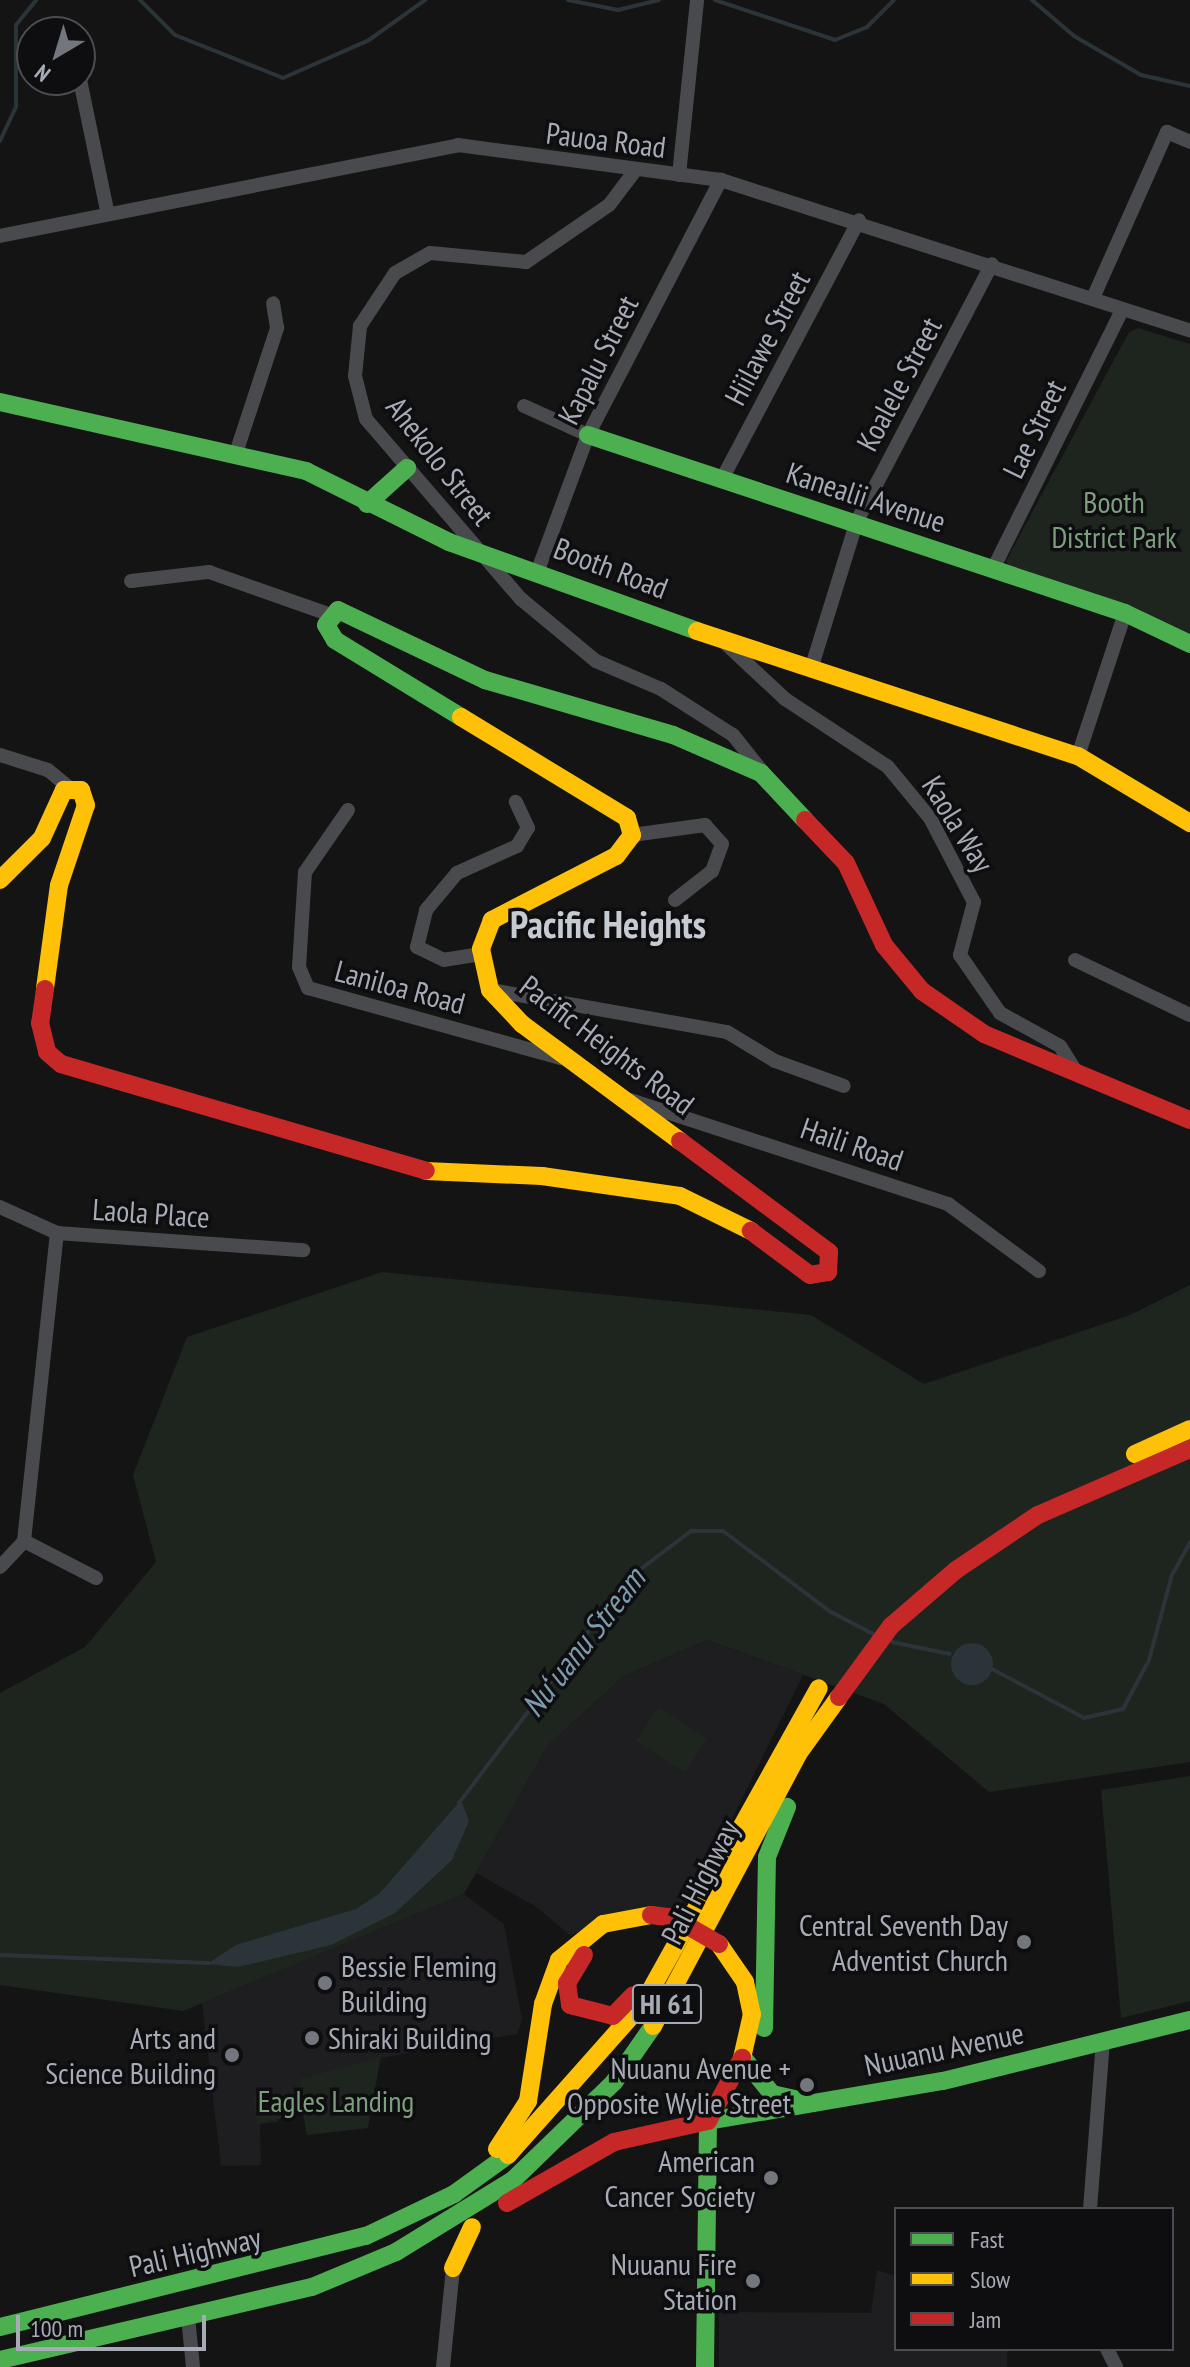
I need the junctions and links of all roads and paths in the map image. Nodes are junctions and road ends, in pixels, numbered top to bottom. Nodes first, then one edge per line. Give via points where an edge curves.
1 (697, 7) edge
2 (83, 96) edge
3 (1190, 142) edge
4 (634, 172) junction
5 (679, 175) junction
6 (721, 180) junction
7 (107, 210) junction
8 (859, 220) junction
9 (0, 236) edge
10 (992, 264) junction
11 (1093, 298) junction
12 (273, 303) dead end
13 (1121, 312) junction
14 (1190, 331) edge
15 (0, 402) edge
16 (524, 406) dead end
17 (588, 435) junction
18 (236, 453) junction
19 (407, 468) junction
20 (721, 481) junction
21 (367, 504) junction
22 (857, 521) junction
23 (475, 548) junction
24 (993, 569) junction
25 (538, 570) junction
26 (131, 581) dead end
27 (1125, 613) junction
28 (331, 615) junction
29 (720, 637) junction
30 (1190, 644) edge
31 (812, 666) junction
32 (0, 755) edge
33 (1078, 756) junction
34 (766, 776) junction
35 (68, 787) junction
36 (516, 802) dead end
37 (348, 810) dead end
38 (1190, 823) edge
39 (632, 835) junction
40 (0, 880) edge
41 (675, 900) dead end
42 (481, 954) junction
43 (1075, 960) dead end
44 (490, 990) junction
45 (1190, 1015) edge
46 (573, 1061) junction
47 (1076, 1073) junction
48 (844, 1086) dead end
49 (630, 1100) junction
50 (1190, 1120) edge
51 (0, 1207) edge
52 (57, 1233) junction
53 (303, 1250) dead end
54 (1039, 1271) dead end
55 (1190, 1429) edge
56 (1190, 1449) edge
57 (24, 1541) junction
58 (0, 1567) edge
59 (96, 1578) dead end
60 (885, 1620) junction
61 (842, 1665) junction
62 (691, 1914) junction
63 (650, 1921) junction
64 (714, 1948) junction
65 (1190, 2020) edge
66 (1103, 2041) junction
67 (744, 2059) junction
68 (813, 2103) junction
69 (708, 2121) junction
70 (454, 2194) junction
71 (1090, 2207) edge
72 (472, 2227) junction
73 (421, 2247) junction
74 (396, 2252) junction
75 (453, 2268) junction
76 (188, 2317) junction
77 (0, 2327) edge
78 (0, 2360) edge
79 (193, 2367) edge
80 (443, 2367) edge
81 (705, 2367) edge

1 - 5 street
2 - 7 street
3 - 11 street via 1167,132
4 - 5 street, Pauoa Road
4 - 7 street, Pauoa Road via 458,145
4 - 19 street, Ahekolo Street via 609,205 526,262 430,253 395,273 360,326 355,376 366,419
5 - 6 street, Pauoa Road
6 - 8 street, Pauoa Road
6 - 17 street, Kapalu Street
7 - 9 street, Pauoa Road
8 - 10 street, Pauoa Road
8 - 20 street, Hiilawe Street
10 - 11 street, Pauoa Road
10 - 22 street, Koalele Street
11 - 13 street, Pauoa Road
12 - 18 street via 277,328
13 - 14 street, Pauoa Road
13 - 24 street, Lae Street
15 - 18 main road, Booth Road
16 - 17 street, Kanealii Avenue
17 - 20 main road, Kanealii Avenue
17 - 25 street, Kapalu Street
18 - 21 main road, Booth Road via 306,471
19 - 21 main road
19 - 23 street, Ahekolo Street
20 - 22 main road, Kanealii Avenue
21 - 23 main road, Booth Road
22 - 24 main road, Kanealii Avenue
22 - 31 street, Koalele Street
23 - 25 main road, Booth Road
23 - 34 street, Ahekolo Street via 521,599 596,661 661,689 733,735
24 - 27 main road, Kanealii Avenue
25 - 29 main road, Booth Road
26 - 28 street via 209,572
27 - 30 main road, Kanealii Avenue
27 - 33 street
28 - 34 main road via 345,612 485,680 673,735
28 - 39 main road via 326,625 335,640 612,804
29 - 31 main road, Booth Road
29 - 47 street, Kaola Way via 785,699 888,767 930,818 974,902 960,955 1000,1013 1060,1046
31 - 33 main road, Booth Road
32 - 35 street via 48,770
33 - 38 main road, Booth Road
34 - 47 main road via 846,863 875,931 911,981 984,1034
35 - 40 main road via 42,838
35 - 49 main road, Pacific Heights Road via 85,793 86,805 59,885 40,1023 47,1052 61,1064 403,1170 542,1176 680,1196 750,1230 810,1275 828,1272 829,1252
36 - 42 street via 528,828 517,846 457,873 426,910 417,947 444,960
37 - 46 street, Laniloa Road via 305,872 299,967 308,988
39 - 41 street via 705,825 722,844 712,871
39 - 42 main road via 616,856 498,914
42 - 44 main road, Pacific Heights Road
43 - 45 street
44 - 46 main road, Pacific Heights Road
44 - 48 street via 727,1032 775,1061
46 - 49 main road, Pacific Heights Road
47 - 50 main road
49 - 54 street, Haili Road via 948,1204
51 - 52 street, Laola Place
52 - 53 street, Laola Place
52 - 57 street
55 - 60 main road, Pali Highway / HI 61 via 983,1529
56 - 60 main road, Pali Highway / HI 61 via 1038,1515
57 - 58 street
57 - 59 street
60 - 61 main road, Pali Highway / HI 61
61 - 62 main road, Pali Highway / HI 61
61 - 67 main road via 767,1857 767,2008 764,2030
61 - 74 main road, Pali Highway / HI 61 via 665,2008 614,2082 513,2180
62 - 63 main road via 622,2009 590,2018 570,2005 567,1983 576,1963 610,1936
62 - 70 main road, Pali Highway / HI 61 via 644,2002 595,2063 517,2147
63 - 64 main road, bridge via 674,1918
63 - 70 main road via 603,1924 559,1960 521,2117
64 - 67 main road via 750,2003
64 - 69 main road via 739,2015
65 - 66 main road, Nuuanu Avenue
66 - 68 main road, Nuuanu Avenue via 943,2081
66 - 71 street
67 - 68 main road via 772,2094
67 - 69 main road
68 - 69 main road, Nuuanu Avenue
69 - 72 main road, Nuuanu Avenue via 614,2142 570,2161
69 - 81 main road
70 - 77 main road, Pali Highway / HI 61 via 309,2254
72 - 73 main road, Nuuanu Avenue
72 - 75 main road
73 - 74 main road, Nuuanu Avenue
73 - 75 main road via 441,2251
74 - 76 main road, Pali Highway / HI 61 via 312,2287
75 - 80 street
76 - 78 main road, Pali Highway / HI 61
76 - 79 street

